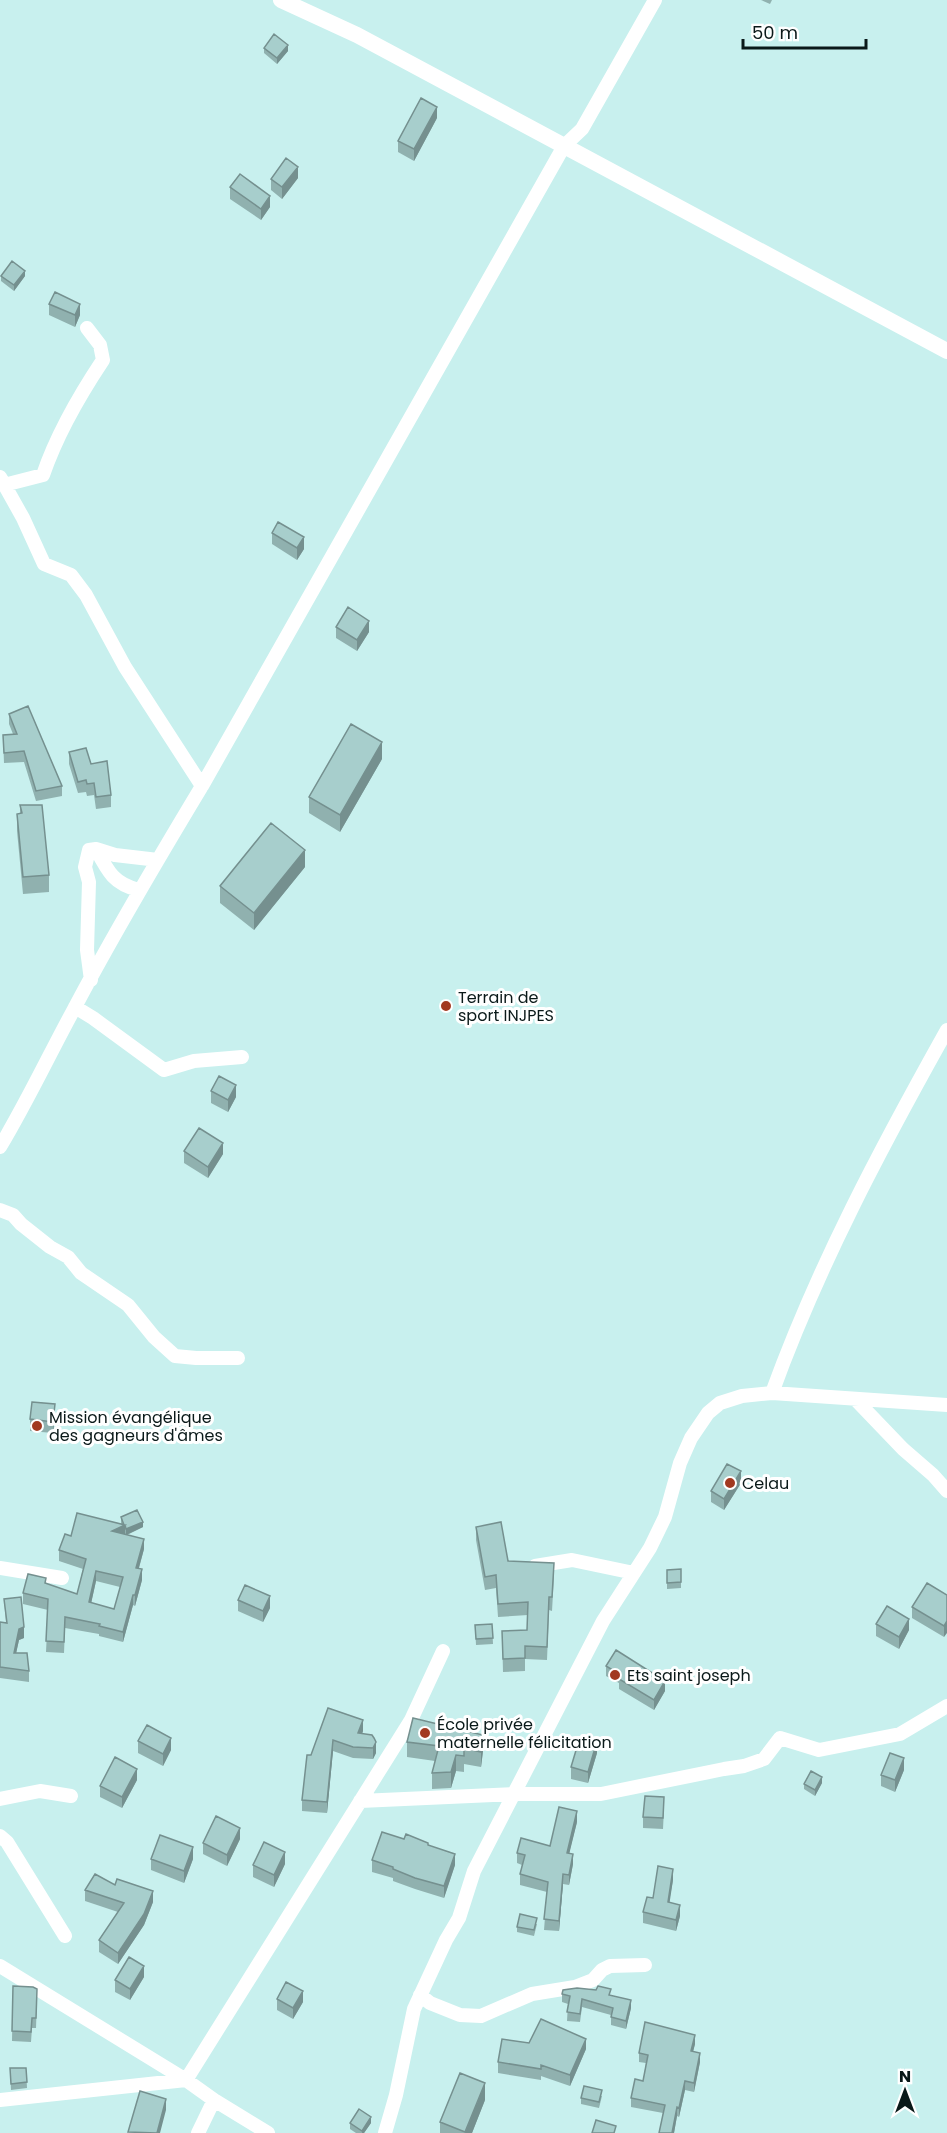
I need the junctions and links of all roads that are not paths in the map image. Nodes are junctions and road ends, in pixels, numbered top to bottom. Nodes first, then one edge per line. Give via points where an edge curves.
1 (281, 0) edge
2 (656, 0) edge
3 (564, 146) junction
4 (87, 328) dead end
5 (947, 351) edge
6 (2, 481) edge
7 (201, 786) junction
8 (96, 849) junction
9 (158, 860) junction
10 (139, 890) junction
11 (91, 980) junction
12 (75, 1007) junction
13 (947, 1030) edge
14 (242, 1057) dead end
15 (0, 1147) edge
16 (0, 1210) edge
17 (237, 1358) dead end
18 (772, 1394) junction
19 (856, 1400) junction
20 (947, 1405) edge
21 (947, 1491) edge
22 (530, 1567) edge
23 (0, 1568) edge
24 (634, 1574) junction
25 (62, 1578) dead end
26 (443, 1651) dead end
27 (947, 1706) edge
28 (514, 1794) junction
29 (71, 1796) dead end
30 (0, 1799) edge
31 (360, 1801) junction
32 (0, 1836) edge
33 (64, 1936) dead end
34 (645, 1965) dead end
35 (0, 1966) edge
36 (420, 1995) junction
37 (186, 2080) junction
38 (0, 2100) edge
39 (214, 2100) junction
40 (198, 2133) edge
41 (268, 2133) edge
42 (385, 2133) edge

1 - 3 street via 357,35
2 - 3 street via 582,129
3 - 5 street
3 - 7 street
4 - 6 street via 100,345 103,360 72,410 43,475
6 - 7 street via 44,564 71,574 87,595 125,667
7 - 9 street
8 - 9 street
8 - 10 street via 116,880
8 - 11 street via 89,850 85,867 89,882 87,950
9 - 10 street
10 - 11 street
11 - 12 street
12 - 14 street via 164,1070 194,1061
12 - 15 street
13 - 18 street via 842,1225
16 - 17 street via 13,1215 68,1257 81,1273 128,1305 175,1356
18 - 19 street
18 - 24 street via 742,1396 708,1413 680,1463 666,1517
19 - 20 street
19 - 21 street
22 - 24 street via 572,1560
23 - 25 street
24 - 28 street via 603,1621
26 - 31 street via 411,1720
27 - 28 street via 900,1734 819,1750 780,1738 764,1759 744,1766 600,1794
28 - 31 street
28 - 36 street via 474,1871 459,1918
29 - 30 street via 40,1791
31 - 37 street
32 - 33 street
34 - 36 street via 610,1966 593,1980 575,1987 532,1994 481,2016 460,2015
35 - 37 street
36 - 42 street
37 - 38 street
37 - 39 street
39 - 40 street
39 - 41 street

